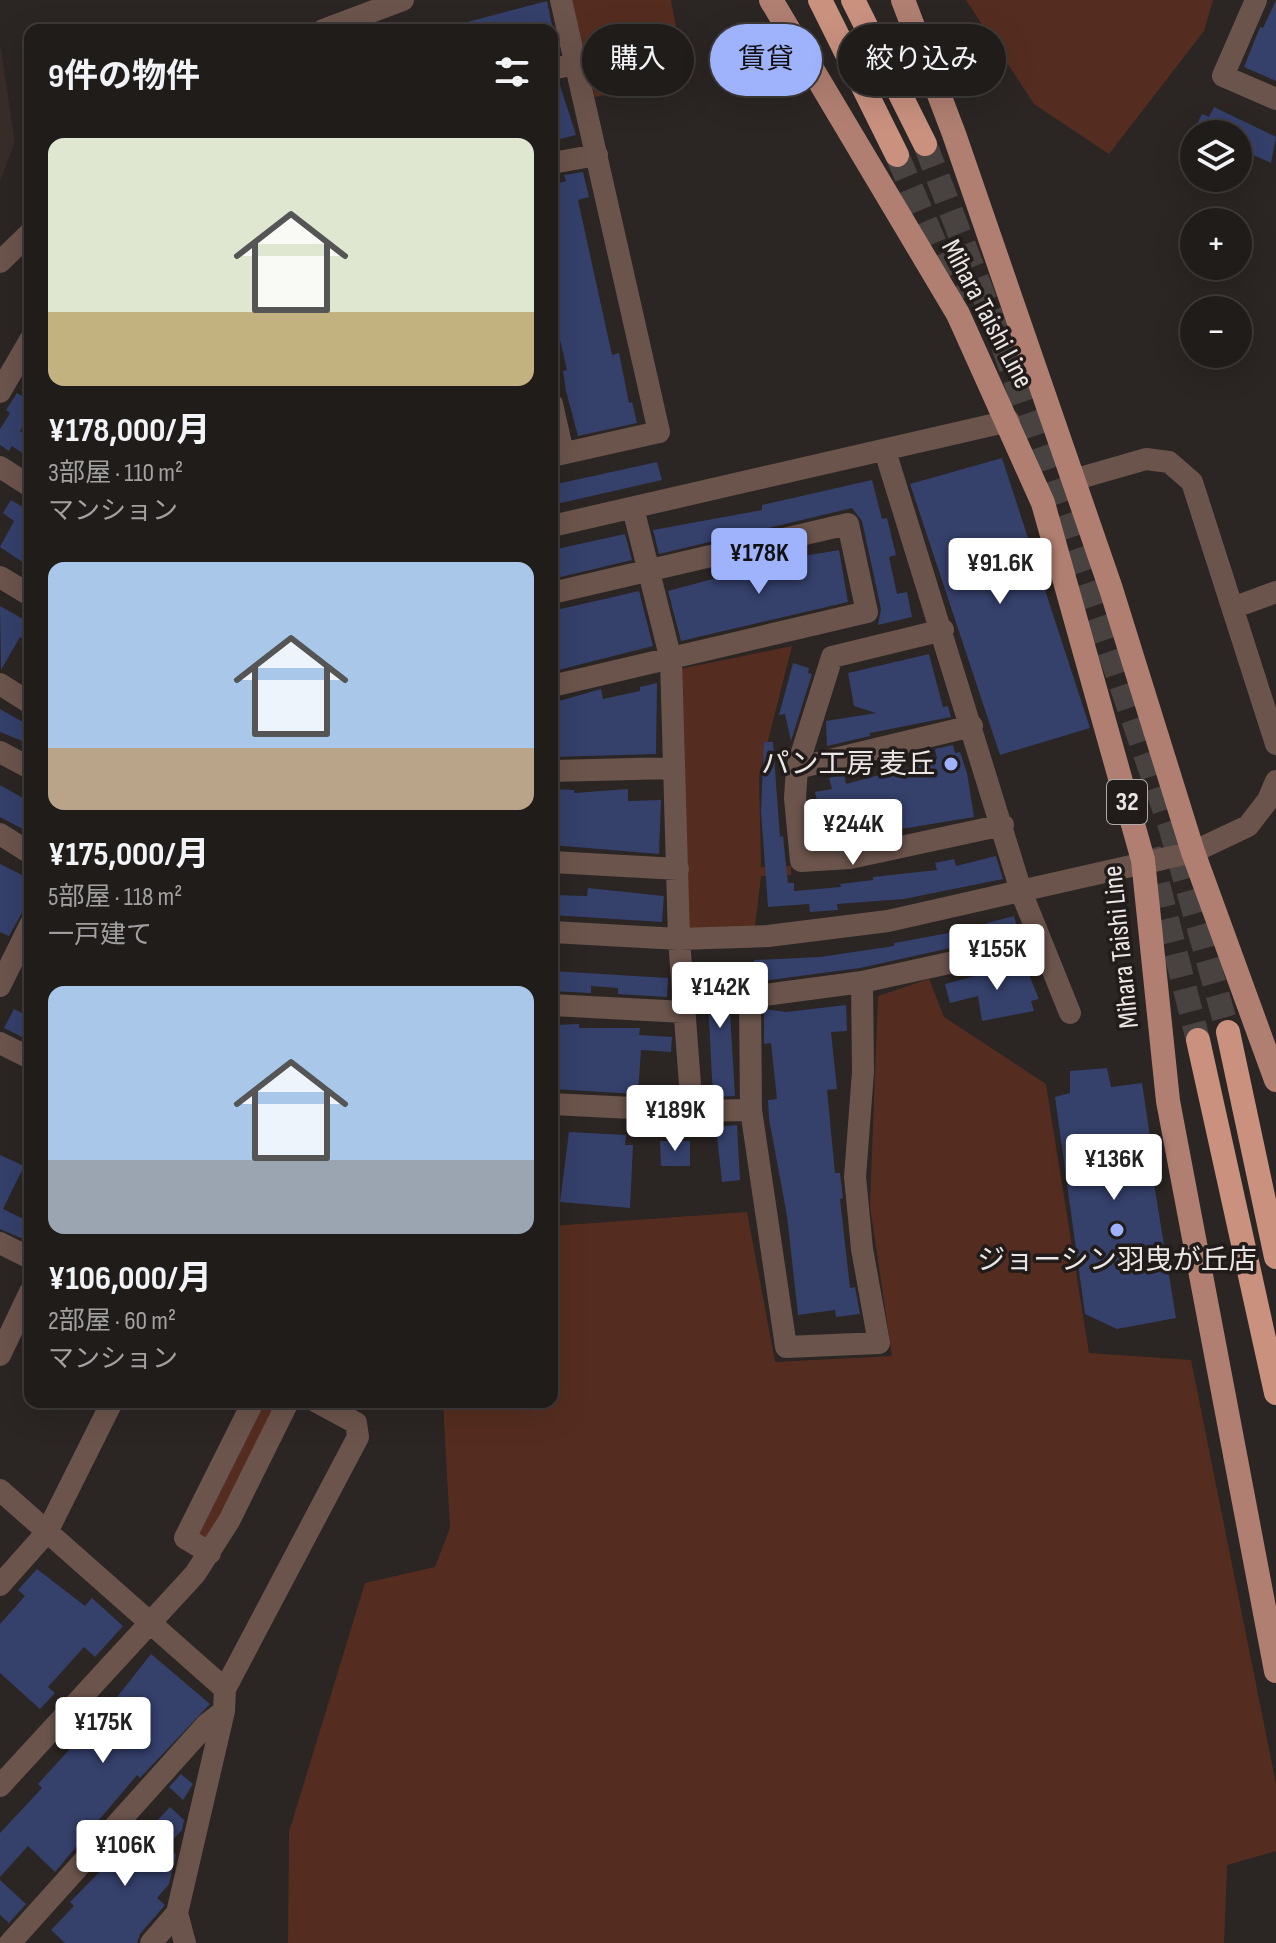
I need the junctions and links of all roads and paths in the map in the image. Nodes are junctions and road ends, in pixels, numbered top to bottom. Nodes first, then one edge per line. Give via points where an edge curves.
1 (403, 0) edge
2 (561, 0) edge
3 (771, 0) edge
4 (820, 0) edge
5 (853, 0) edge
6 (903, 0) edge
7 (1256, 0) edge
8 (339, 24) edge
9 (563, 66) edge
10 (1276, 99) edge
11 (925, 144) tunnel mouth
12 (597, 155) junction
13 (897, 155) tunnel mouth
14 (558, 162) edge
15 (24, 239) edge
16 (0, 262) edge
17 (22, 372) edge
18 (0, 392) edge
19 (1009, 421) junction
20 (885, 451) junction
21 (558, 454) edge
22 (0, 467) edge
23 (1073, 480) junction
24 (24, 482) edge
25 (633, 508) junction
26 (558, 525) edge
27 (651, 573) junction
28 (0, 577) edge
29 (24, 591) edge
30 (558, 592) edge
31 (1276, 592) edge
32 (1235, 607) junction
33 (943, 630) junction
34 (671, 660) junction
35 (0, 684) edge
36 (558, 685) edge
37 (24, 699) edge
38 (972, 726) junction
39 (1276, 744) edge
40 (0, 752) edge
41 (24, 765) edge
42 (674, 768) junction
43 (797, 768) junction
44 (558, 771) edge
45 (1276, 781) edge
46 (1003, 825) junction
47 (0, 834) edge
48 (24, 849) edge
49 (1193, 852) junction
50 (1143, 860) junction
51 (558, 862) edge
52 (678, 869) junction
53 (1022, 894) junction
54 (558, 932) edge
55 (679, 939) junction
56 (1041, 943) junction
57 (16, 951) edge
58 (862, 982) junction
59 (0, 986) edge
60 (558, 1005) edge
61 (684, 1012) junction
62 (1070, 1013) dead end
63 (1228, 1032) tunnel mouth
64 (1198, 1040) tunnel mouth
65 (0, 1043) edge
66 (24, 1055) edge
67 (1276, 1080) edge
68 (558, 1104) edge
69 (751, 1110) junction
70 (692, 1111) junction
71 (0, 1243) edge
72 (24, 1255) edge
73 (1276, 1257) edge
74 (24, 1305) edge
75 (0, 1355) edge
76 (1276, 1393) edge
77 (109, 1408) edge
78 (250, 1408) edge
79 (285, 1408) edge
80 (330, 1408) edge
81 (0, 1490) edge
82 (47, 1532) junction
83 (210, 1553) junction
84 (0, 1585) edge
85 (147, 1623) junction
86 (1276, 1671) edge
87 (225, 1700) junction
88 (0, 1786) edge
89 (177, 1913) junction
90 (10, 1943) edge
91 (151, 1943) edge
92 (185, 1943) edge

1 - 8 street
2 - 9 street
3 - 19 main road, Mihara Taishi Line / 32 via 958,314
4 - 13 highway
5 - 11 highway
6 - 23 main road, Mihara Taishi Line / 32
7 - 10 street via 1223,76
9 - 12 street
12 - 14 street
12 - 21 street via 659,432
15 - 16 street
17 - 18 street
19 - 20 street
19 - 50 main road, Mihara Taishi Line / 32 via 1043,503
20 - 25 street
20 - 33 street
22 - 24 street
23 - 32 street via 1146,459 1169,462 1192,482
23 - 49 main road, Mihara Taishi Line / 32
25 - 26 street
25 - 27 street
27 - 30 street
27 - 34 street
27 - 34 street via 848,524 867,612
28 - 29 street
31 - 32 street
32 - 39 street
33 - 38 street
33 - 43 street via 832,657
34 - 36 street
34 - 42 street
35 - 37 street
38 - 43 street
38 - 46 street
40 - 41 street
42 - 44 street
42 - 52 street
43 - 46 street via 801,861 850,858
45 - 49 street via 1248,826
46 - 53 street
47 - 48 street
49 - 50 street
49 - 67 main road, Mihara Taishi Line / 32
50 - 53 street
50 - 86 main road, Mihara Taishi Line / 32 via 1168,1101
51 - 52 street
52 - 55 street
53 - 55 street via 827,930
53 - 56 street
54 - 55 street
55 - 61 street
56 - 58 street
56 - 62 street
57 - 59 street
58 - 69 street via 750,997
58 - 69 street via 863,1072 855,1177 879,1343 786,1347
60 - 61 street
61 - 70 street
63 - 73 highway
64 - 76 highway
65 - 66 street
68 - 70 street
69 - 70 street
71 - 72 street
74 - 75 street
77 - 82 street
78 - 83 street via 185,1538
79 - 83 street
80 - 87 street via 356,1423 358,1437
81 - 82 street
82 - 84 street
82 - 85 street
83 - 85 street
85 - 87 street
85 - 88 street
87 - 89 street
87 - 90 street
89 - 91 street
89 - 92 street

